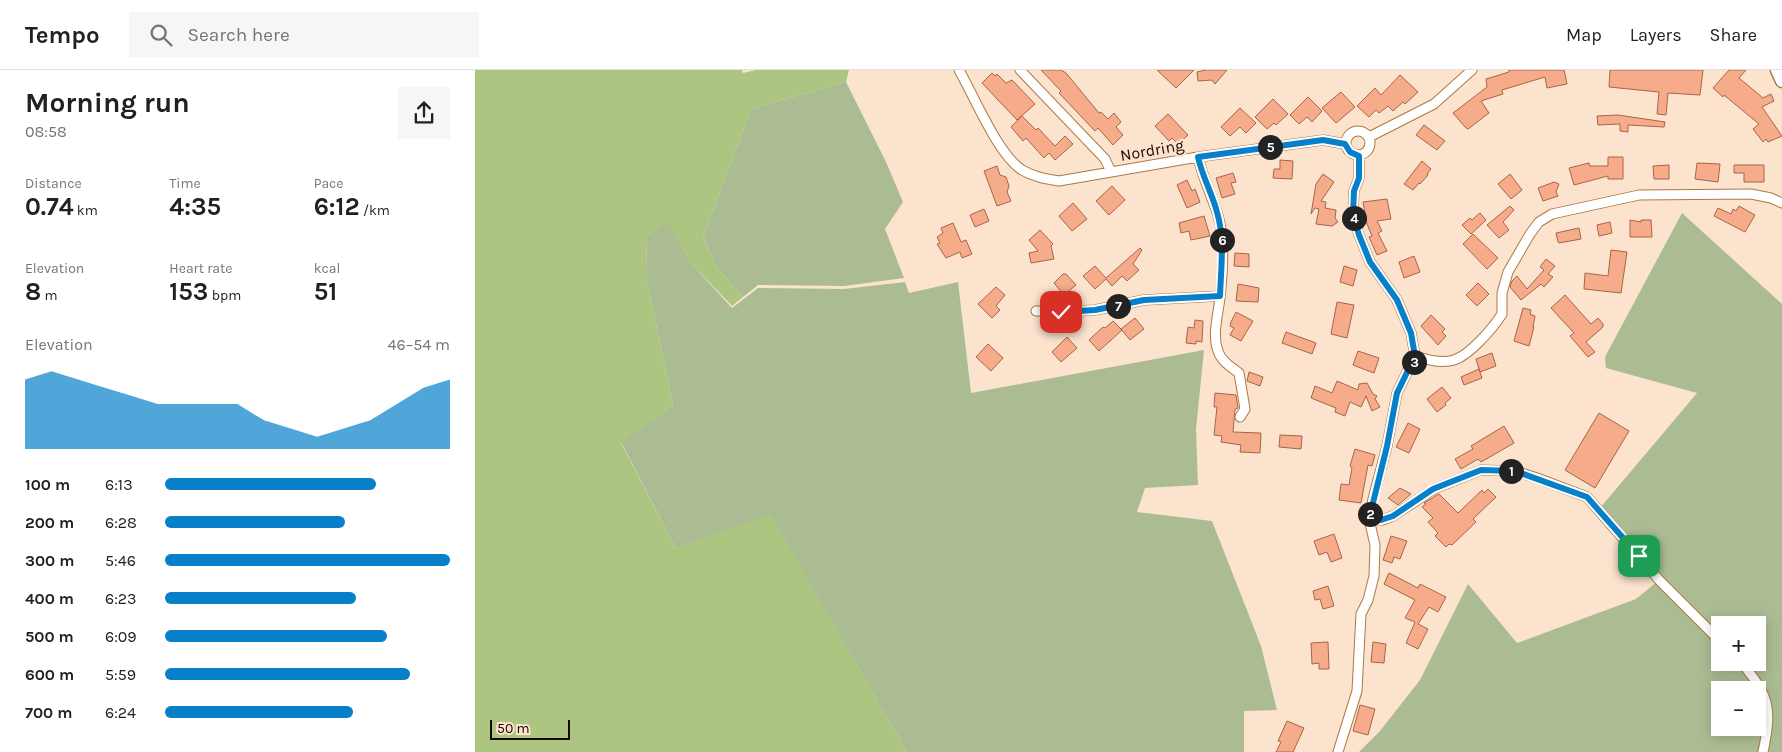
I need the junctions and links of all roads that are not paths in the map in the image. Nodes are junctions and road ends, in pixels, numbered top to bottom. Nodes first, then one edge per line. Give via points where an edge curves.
1 (970, 70) edge
2 (1020, 70) edge
3 (1472, 70) edge
4 (1777, 70) edge
5 (960, 72) edge
6 (1782, 81) edge
7 (1369, 137) junction
8 (1345, 144) junction
9 (1359, 156) junction
10 (1198, 157) junction
11 (1111, 172) junction
12 (1782, 203) edge
13 (1220, 296) junction
14 (1036, 311) dead end
15 (1415, 356) junction
16 (1240, 417) dead end
17 (1369, 519) junction
18 (1711, 632) edge
19 (1748, 671) edge
20 (1338, 752) edge
21 (1763, 752) edge

1 - 5 street
2 - 11 street, Nordring via 1105,159
3 - 7 street via 1434,104
4 - 6 street
5 - 11 street, Nordring via 1006,155 1021,170 1039,178 1059,181
7 - 8 street via 1354,131 1347,136
7 - 9 street via 1369,149
8 - 9 street via 1350,152
8 - 10 street, Nordring via 1323,140
9 - 15 street via 1353,215 1370,262 1397,300 1411,333
10 - 11 street, Nordring
10 - 13 street via 1217,210 1222,237
12 - 15 street via 1751,194 1639,195 1552,214 1529,234 1508,272 1502,293 1503,314 1484,336 1461,357 1453,360 1427,360
13 - 14 street via 1144,300 1095,310
13 - 16 street via 1216,332 1218,351 1222,360 1239,373 1245,409
15 - 17 street via 1397,393
17 - 18 street via 1393,516 1433,489 1481,470 1515,471 1537,478 1587,497 1659,580
17 - 20 street via 1375,545 1374,576 1361,614 1357,691
19 - 21 street via 1767,702

